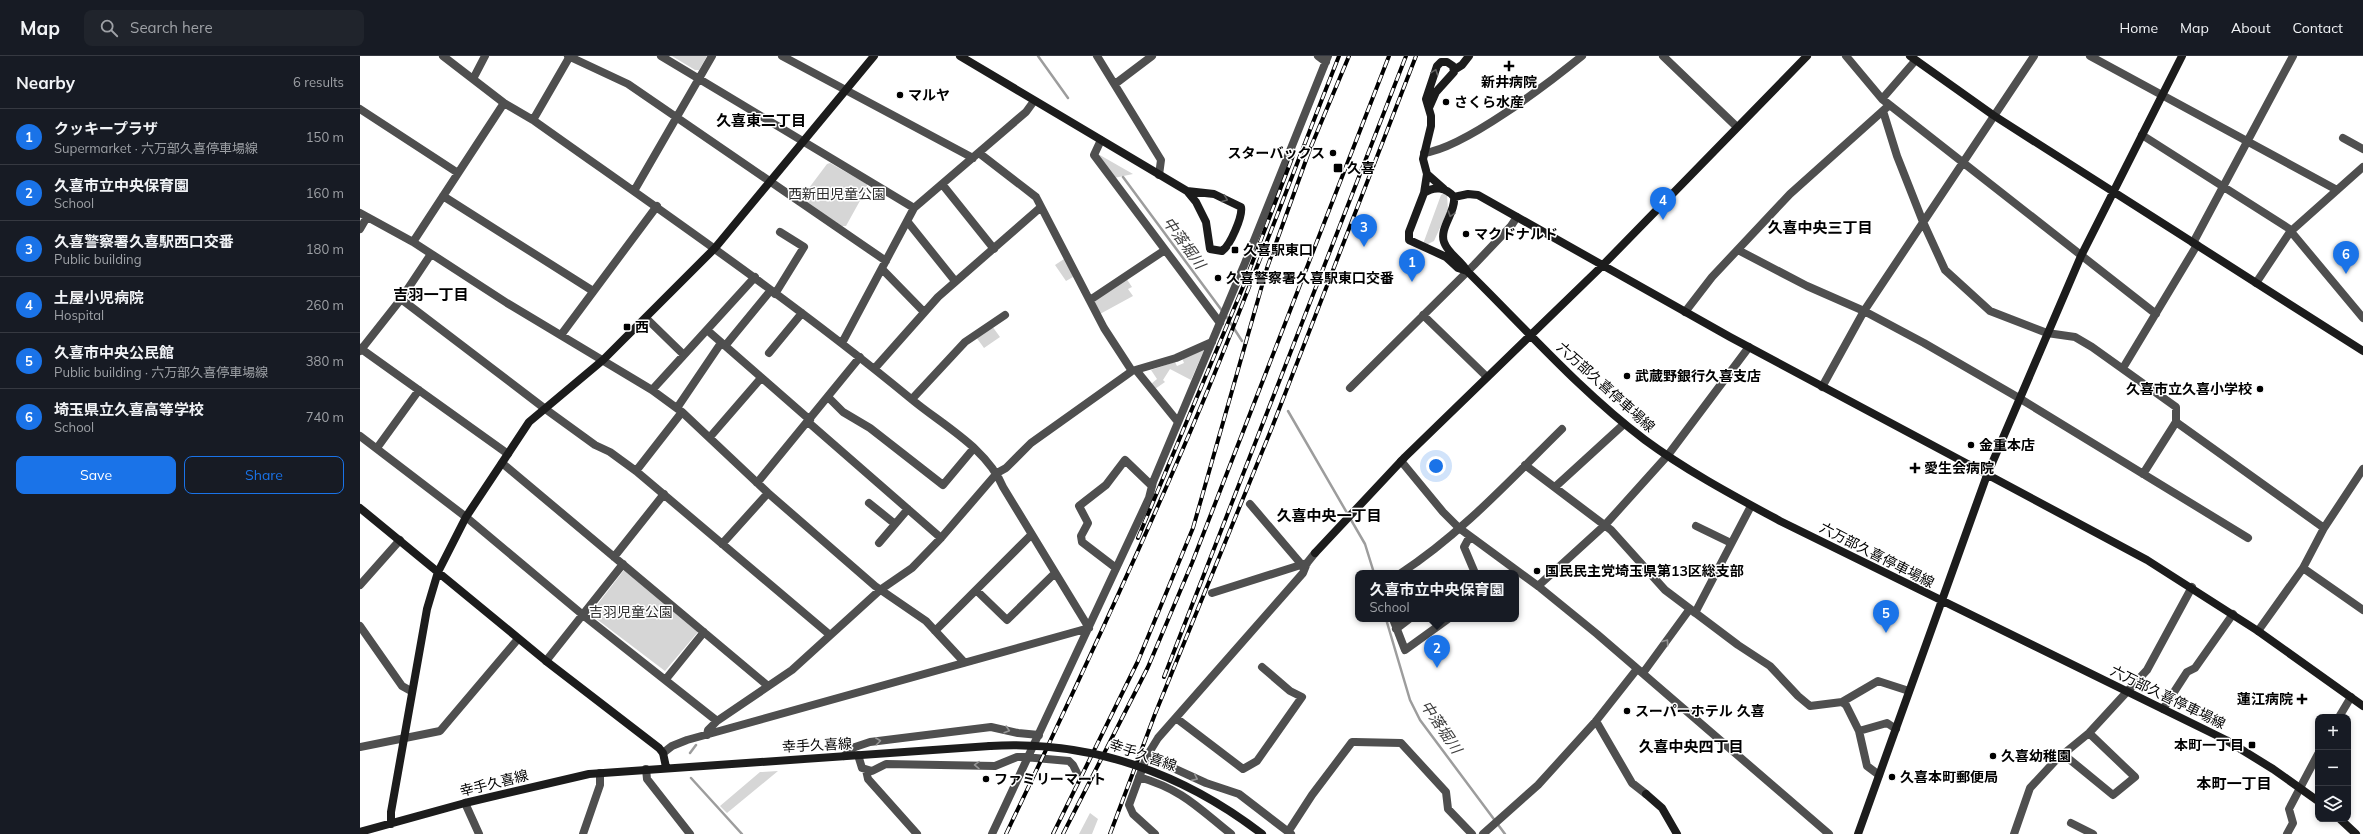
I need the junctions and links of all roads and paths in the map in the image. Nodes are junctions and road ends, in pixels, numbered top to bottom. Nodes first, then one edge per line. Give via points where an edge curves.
1 (443, 56) edge
2 (485, 56) edge
3 (569, 56) edge
4 (661, 56) edge
5 (712, 56) edge
6 (782, 56) edge
7 (874, 56) edge
8 (960, 56) edge
9 (1097, 56) edge
10 (1152, 56) edge
11 (1318, 56) edge
12 (1469, 56) edge
13 (1582, 56) edge
14 (1663, 56) edge
15 (1807, 56) edge
16 (1846, 56) edge
17 (2034, 56) edge
18 (2090, 56) edge
19 (2182, 56) edge
20 (2293, 56) edge
21 (1327, 59) edge
22 (1913, 59) edge
23 (1454, 70) junction
24 (473, 79) junction
25 (699, 79) junction
26 (1115, 84) junction
27 (847, 90) junction
28 (2162, 95) junction
29 (1882, 99) junction
30 (1034, 101) junction
31 (504, 102) junction
32 (1889, 104) junction
33 (1429, 108) junction
34 (360, 109) edge
35 (1883, 111) junction
36 (1993, 115) junction
37 (676, 118) junction
38 (533, 120) junction
39 (1737, 127) junction
40 (2142, 135) junction
41 (2343, 138) dead end
42 (1100, 140) junction
43 (804, 142) junction
44 (2247, 142) junction
45 (2363, 149) edge
46 (1424, 153) junction
47 (976, 155) junction
48 (1963, 162) junction
49 (2363, 167) edge
50 (458, 173) junction
51 (1427, 174) junction
52 (1159, 175) junction
53 (770, 182) junction
54 (942, 184) junction
55 (2223, 186) junction
56 (1444, 189) junction
57 (2337, 190) junction
58 (634, 191) junction
59 (1187, 191) junction
60 (2113, 191) junction
61 (1424, 193) junction
62 (443, 196) junction
63 (1454, 196) junction
64 (657, 206) junction
65 (1041, 207) junction
66 (914, 208) junction
67 (363, 215) edge
68 (1517, 217) junction
69 (907, 221) junction
70 (1923, 222) junction
71 (360, 229) edge
72 (780, 232) dead end
73 (2290, 232) junction
74 (1443, 235) junction
75 (413, 242) junction
76 (2195, 244) junction
77 (715, 248) junction
78 (994, 249) junction
79 (1428, 249) junction
80 (1165, 250) junction
81 (1738, 250) junction
82 (431, 254) junction
83 (2081, 256) junction
84 (886, 261) junction
85 (1602, 266) junction
86 (882, 269) junction
87 (1467, 271) junction
88 (755, 277) junction
89 (955, 281) junction
90 (2256, 283) junction
91 (593, 291) junction
92 (773, 292) junction
93 (400, 299) junction
94 (1090, 300) junction
95 (1864, 311) junction
96 (924, 312) junction
97 (1685, 312) junction
98 (802, 313) junction
99 (2156, 314) junction
100 (1005, 315) dead end
101 (1423, 315) junction
102 (646, 318) junction
103 (2363, 318) edge
104 (1221, 321) junction
105 (707, 330) junction
106 (2047, 333) junction
107 (561, 335) junction
108 (1531, 335) junction
109 (842, 342) junction
110 (1212, 342) junction
111 (723, 345) junction
112 (1749, 347) junction
113 (360, 349) edge
114 (2363, 351) edge
115 (770, 353) dead end
116 (684, 355) junction
117 (860, 357) junction
118 (603, 360) junction
119 (875, 368) junction
120 (2123, 368) junction
121 (1134, 370) junction
122 (1487, 377) junction
123 (761, 378) junction
124 (1822, 387) junction
125 (1350, 388) dead end
126 (419, 390) junction
127 (652, 390) junction
128 (828, 397) junction
129 (2020, 398) junction
130 (912, 399) junction
131 (544, 408) junction
132 (679, 410) junction
133 (809, 421) junction
134 (1178, 422) junction
135 (2176, 422) junction
136 (1624, 424) junction
137 (1562, 429) dead end
138 (360, 436) edge
139 (710, 437) junction
140 (377, 448) junction
141 (974, 448) junction
142 (508, 454) junction
143 (1668, 455) junction
144 (1401, 461) junction
145 (502, 463) junction
146 (1525, 465) junction
147 (636, 471) junction
148 (2363, 471) edge
149 (997, 473) junction
150 (1987, 474) junction
151 (2143, 474) junction
152 (757, 483) junction
153 (1152, 486) junction
154 (1555, 487) junction
155 (768, 493) junction
156 (664, 494) junction
157 (869, 503) dead end
158 (1250, 504) dead end
159 (1751, 506) junction
160 (360, 508) edge
161 (908, 509) junction
162 (466, 516) junction
163 (895, 524) junction
164 (1605, 525) junction
165 (1696, 526) dead end
166 (1459, 528) junction
167 (2324, 528) junction
168 (1031, 535) junction
169 (1470, 536) junction
170 (941, 538) junction
171 (2248, 538) dead end
172 (400, 540) junction
173 (879, 543) dead end
174 (1731, 543) junction
175 (722, 544) junction
176 (614, 557) junction
177 (623, 564) junction
178 (1304, 564) junction
179 (1116, 568) junction
180 (2303, 568) junction
181 (1406, 570) edge
182 (1472, 570) edge
183 (1516, 570) edge
184 (438, 572) junction
185 (1519, 572) edge
186 (1054, 574) junction
187 (360, 585) edge
188 (1538, 586) junction
189 (2192, 587) junction
190 (880, 590) junction
191 (976, 590) junction
192 (1212, 593) dead end
193 (1940, 601) junction
194 (2363, 610) edge
195 (1692, 612) junction
196 (2233, 614) junction
197 (583, 615) junction
198 (1394, 622) edge
199 (1405, 622) edge
200 (1444, 622) edge
201 (360, 626) edge
202 (1089, 628) junction
203 (1396, 628) junction
204 (935, 630) junction
205 (2258, 631) junction
206 (704, 632) junction
207 (830, 635) junction
208 (518, 639) junction
209 (546, 661) junction
210 (964, 662) junction
211 (1262, 667) dead end
212 (1640, 671) junction
213 (666, 679) junction
214 (768, 686) junction
215 (411, 691) junction
216 (1909, 691) junction
217 (2128, 692) junction
218 (2351, 697) junction
219 (1842, 702) junction
220 (2363, 706) edge
221 (2163, 709) junction
222 (2341, 714) edge
223 (1176, 718) junction
224 (717, 721) junction
225 (1596, 721) junction
226 (1896, 729) junction
227 (1859, 731) junction
228 (2089, 733) junction
229 (707, 735) junction
230 (1039, 735) junction
231 (403, 738) junction
232 (360, 746) edge
233 (663, 753) junction
234 (2062, 754) junction
235 (858, 755) junction
236 (844, 756) junction
237 (1147, 756) junction
238 (1029, 758) junction
239 (2315, 759) edge
240 (666, 768) junction
241 (646, 769) junction
242 (866, 770) junction
243 (600, 773) junction
244 (1077, 773) dead end
245 (1879, 775) junction
246 (1139, 777) junction
247 (2299, 787) junction
248 (2315, 799) edge
249 (465, 803) junction
250 (2343, 822) edge
251 (2071, 823) dead end
252 (390, 824) junction
253 (374, 831) edge
254 (360, 832) edge
255 (1290, 833) edge
256 (479, 834) edge
257 (583, 834) edge
258 (690, 834) edge
259 (917, 834) edge
260 (992, 834) edge
261 (1155, 834) edge
262 (1231, 834) edge
263 (1262, 834) edge
264 (1472, 834) edge
265 (1483, 834) edge
266 (1677, 834) edge
267 (1830, 834) edge
268 (1858, 834) edge
269 (2014, 834) edge
270 (2094, 834) edge
271 (2287, 834) edge
272 (2356, 834) edge

1 - 24 street
2 - 24 street
3 - 37 street via 628,84
3 - 38 street
4 - 25 street
5 - 25 street
6 - 27 street
7 - 27 street
8 - 30 street
9 - 26 street
10 - 26 street
11 - 21 street
12 - 23 street
13 - 46 street via 1484,126 1435,152
14 - 39 street
15 - 39 street
16 - 29 street
17 - 36 street
18 - 28 street
19 - 28 street
20 - 44 street
21 - 104 street
22 - 29 street
22 - 36 street
23 - 33 street via 1436,92
33 -> 23 street via 1426,99 1437,66 1441,62 1447,62
24 - 31 street
25 - 37 street
25 - 43 street
26 - 52 street via 1161,160
27 - 43 street
27 - 47 street
28 - 40 street
28 - 44 street
29 - 32 street
30 - 42 street
30 - 47 street via 1026,112
31 - 38 street
31 - 50 street
32 - 35 street
32 - 48 street
33 - 46 street via 1431,126
34 - 50 street
35 - 70 street via 1897,156
35 - 81 street via 1817,168
36 - 48 street
36 - 60 street
37 - 53 street
37 - 58 street
38 - 58 street
39 - 85 street
40 - 55 street
40 - 60 street
41 - 45 street
42 - 52 street
42 - 80 street via 1094,154
43 - 53 street
43 - 66 street
44 - 55 street
44 - 57 street
46 - 51 street via 1423,165
47 - 54 street
47 - 65 street via 1036,197
48 - 70 street
48 - 83 street
49 - 57 street
50 - 62 street
51 - 56 street
51 - 61 street
52 - 59 street
53 - 77 street
53 - 84 street
54 - 66 street
54 - 78 street
55 - 73 street
55 - 76 street
56 - 61 street via 1433,188
56 - 63 street
57 - 73 street
58 - 64 street
59 -> 59 street via 1214,194 1241,207 1241,214 1228,247 1222,251 1210,248 1206,222
60 - 76 street
60 - 83 street
61 - 79 street via 1408,236 1412,243
62 - 75 street
62 - 91 street
63 - 68 street via 1478,195
63 -> 74 street
64 - 77 street
64 - 91 street
65 - 78 street
65 - 94 street
66 - 69 street
67 - 71 street
67 - 75 street
68 - 85 street
68 - 87 street
69 - 84 street
69 - 89 street
70 - 95 street
70 - 106 street via 1945,270 1972,296 1990,311
72 - 92 street via 804,247
73 - 90 street
73 - 103 street
74 - 79 street via 1433,248
74 - 87 street via 1446,246
75 - 82 street
76 - 90 street
76 - 99 street
77 - 88 street
77 - 102 street
78 - 89 street
79 - 87 street
80 - 94 street
80 - 104 street
81 - 95 street via 1807,286
81 - 97 street via 1712,277
82 - 93 street
82 - 107 street
83 - 99 street
83 - 106 street
84 - 86 street
85 - 97 street
85 - 108 street
86 - 96 street
86 - 109 street
87 - 101 street
87 - 108 street, 六万部久喜停車場線
88 - 92 street
88 - 105 street
89 - 96 street
90 - 114 street
91 - 107 street
92 - 98 street
92 - 111 street
93 - 113 street
93 - 131 street
94 - 121 street via 1104,328
95 - 124 street
95 - 129 street
96 - 119 street
97 - 112 street
98 - 109 street
98 - 115 street
99 - 120 street
100 - 130 street via 965,342
101 - 122 street
101 - 125 street
102 - 116 street
102 - 118 street
104 - 110 street
105 - 111 street
105 - 116 street
106 - 120 street via 2075,337
106 - 129 street
107 - 118 street
108 - 122 street
108 - 136 street, 六万部久喜停車場線
109 - 117 street
110 - 121 street via 1176,358
110 - 134 street
111 - 123 street
111 - 132 street
112 - 124 street
112 - 143 street
113 - 126 street
116 - 127 street
117 - 119 street
117 - 128 street
118 - 127 street
118 - 131 street
119 - 130 street
120 - 135 street via 2176,407
121 - 134 street
121 - 149 street via 1031,443 1006,468
122 - 144 street
123 - 133 street
123 - 139 street
124 - 150 street
126 - 140 street
126 - 142 street
127 - 132 street
128 - 133 street
128 - 141 street via 843,412 870,428 943,485
129 - 150 street
129 - 151 street
130 - 141 street
131 - 142 street via 529,422
131 - 147 street via 595,446 610,452
132 - 139 street
132 - 147 street
133 - 152 street
133 - 161 street
134 - 153 street
135 - 151 street
135 - 167 street
136 - 143 street, 六万部久喜停車場線
136 - 154 street
137 - 146 street
138 - 140 street
139 - 152 street
140 - 162 street
141 - 149 street
142 - 145 street
143 - 159 street, 六万部久喜停車場線
143 - 164 street
144 - 166 street
144 - 178 street
145 - 162 street
145 - 176 street
146 - 154 street
146 - 166 street
147 - 156 street
148 - 167 street
149 - 168 street via 1002,487
149 - 170 street
150 - 189 street via 2140,556
150 - 193 street
151 - 171 street
152 - 155 street
153 - 179 street via 1149,498
153 - 179 street via 1125,460 1106,485 1078,508 1088,523 1081,536 1082,542
154 - 164 street
155 - 175 street
155 - 190 street
156 - 175 street
156 - 176 street
157 - 163 street
158 - 178 street
159 - 174 street
159 - 193 street, 六万部久喜停車場線
160 - 172 street
161 - 163 street
161 - 170 street
162 - 184 street
162 - 197 street
163 - 173 street
164 - 188 street
164 - 195 street via 1665,590
165 - 174 street
166 - 169 street
166 - 181 street
167 - 180 street
168 - 186 street
168 - 191 street
169 - 182 street via 1464,546
169 - 183 street
170 - 190 street via 912,568
172 - 184 street
172 - 187 street
174 - 195 street
175 - 207 street
176 - 177 street
177 - 197 street
177 - 206 street
178 - 192 street
178 - 223 street via 1303,573
179 - 202 street
180 - 194 street
180 - 205 street
184 - 208 street
184 - 215 street via 421,631
185 - 188 street
186 - 191 street via 1007,620
186 - 202 street
188 - 212 street
189 - 196 street
189 - 217 street via 2147,670
190 - 204 street via 915,612
190 - 207 street
191 - 204 street
193 - 216 street
193 - 217 street, 六万部久喜停車場線
212 -> 195 street
195 - 219 street via 1770,666 1810,706
196 - 205 street
196 - 221 street via 2195,668 2187,672
197 - 209 street
197 - 213 street
198 - 203 street
199 - 203 street
200 - 203 street via 1404,650
201 - 215 street via 402,686
202 - 210 street
202 - 230 street
204 - 210 street
205 - 218 street
206 - 213 street
206 - 214 street
207 - 214 street via 792,670
208 - 209 street
208 - 231 street via 443,728 435,733
209 - 233 street
210 - 229 street
211 - 223 street via 1290,691 1302,697 1256,761 1243,769
212 - 225 street
212 - 267 street
213 - 224 street
214 - 224 street
215 - 231 street
216 - 219 street via 1878,681
216 - 226 street
217 - 221 street, 六万部久喜停車場線
217 - 228 street
218 - 220 street
218 - 222 street
219 - 227 street
221 - 247 street, 六万部久喜停車場線 via 2243,750
223 - 237 street via 1158,738
224 - 229 street via 708,730
225 - 265 street via 1538,785
225 - 266 street via 1632,783 1662,808
226 - 227 street via 1886,723
226 - 245 street
227 - 245 street via 1867,766
228 - 234 street
228 - 234 street via 2135,777 2113,795
229 - 233 street via 676,744
236 -> 230 street via 855,747 870,742 992,727
230 - 238 street
231 - 232 street
231 - 252 street
233 - 240 street
234 - 269 street via 2030,788
235 - 236 street, 幸手久喜線
235 - 242 street via 861,766
235 - 263 street, 幸手久喜線, bridge via 990,746 1056,747 1095,753 1133,763 1200,792
236 - 240 street, 幸手久喜線
237 - 246 street
237 -> 255 street via 1206,783 1239,794
238 -> 242 street via 1017,757 995,766 886,764 872,771
238 - 244 street via 1068,761
238 - 260 street
239 - 247 street
240 - 241 street, 幸手久喜線
241 - 243 street, 幸手久喜線
241 - 258 street via 647,779
242 - 259 street via 868,779
243 - 249 street, 幸手久喜線 via 540,784
243 - 257 street via 600,785
245 - 268 street
246 - 261 street via 1129,805 1130,810
246 - 262 street via 1188,798
247 - 248 street, 六万部久喜停車場線
247 - 271 street via 2289,809 2293,823
249 - 252 street, 幸手久喜線
249 - 256 street
250 - 272 street
251 - 270 street
252 - 253 street, 幸手久喜線
253 - 254 street, 幸手久喜線
255 - 264 street via 1312,795 1352,742 1355,742 1401,743 1446,792 1448,809

